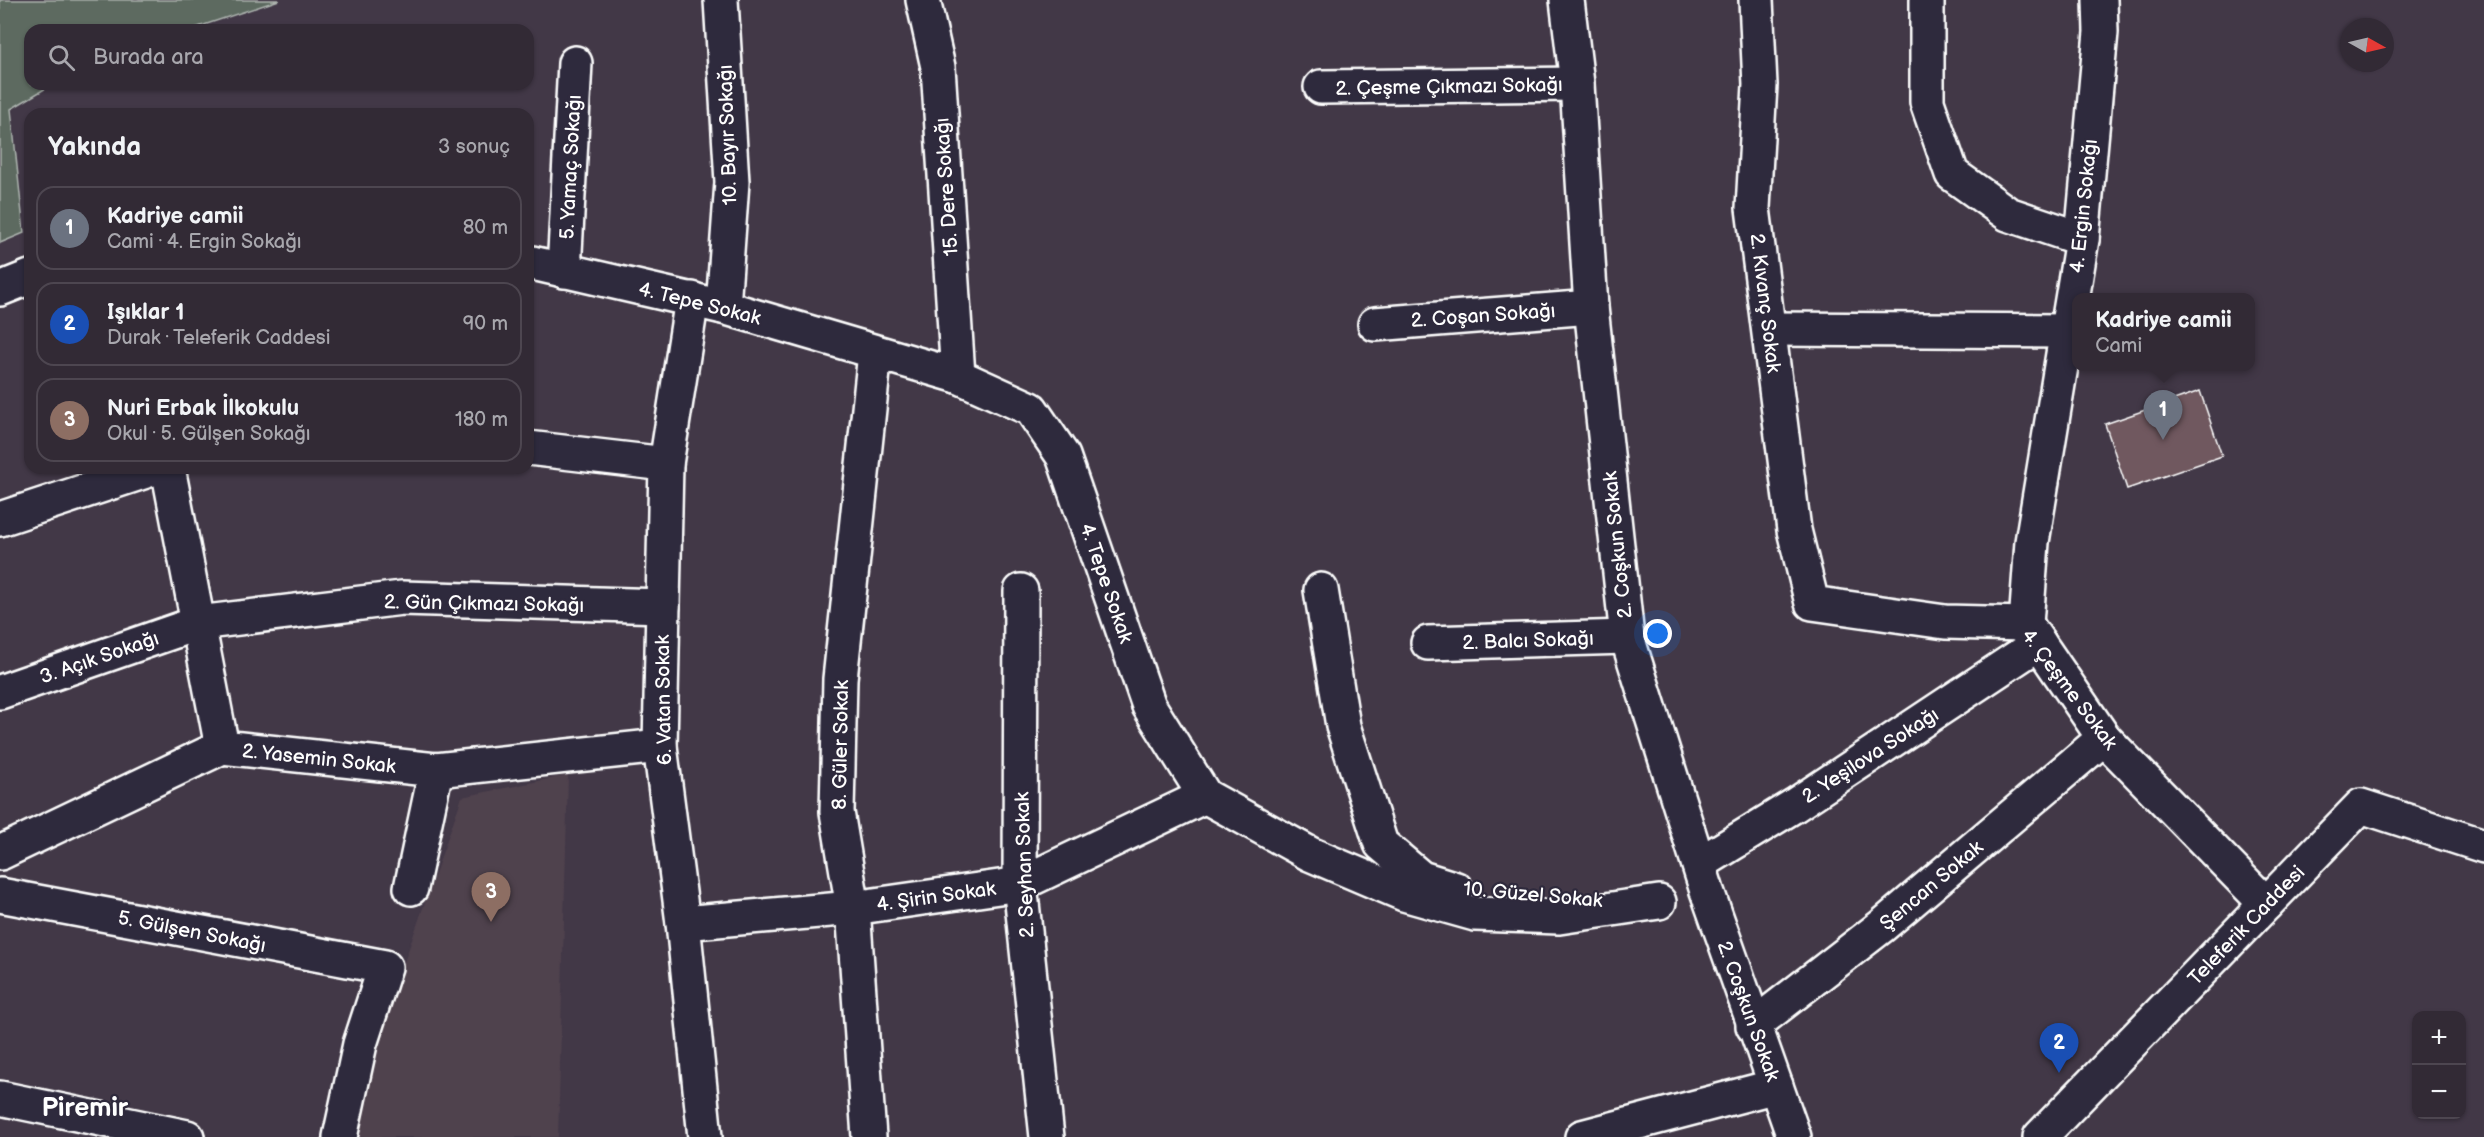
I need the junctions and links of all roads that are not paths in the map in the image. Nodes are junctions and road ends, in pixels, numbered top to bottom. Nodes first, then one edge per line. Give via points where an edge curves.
1 (721, 0) edge
2 (923, 0) edge
3 (1567, 0) edge
4 (1756, 0) edge
5 (1927, 0) edge
6 (2100, 0) edge
7 (575, 63) dead end
8 (1577, 84) junction
9 (1321, 87) dead end
10 (2082, 239) junction
11 (534, 264) edge
12 (564, 271) junction
13 (24, 279) edge
14 (0, 289) edge
15 (2073, 293) edge
16 (2072, 300) edge
17 (708, 303) junction
18 (1591, 307) junction
19 (1375, 324) dead end
20 (1770, 329) junction
21 (2067, 331) junction
22 (875, 353) junction
23 (958, 376) junction
24 (534, 449) edge
25 (666, 464) junction
26 (137, 474) edge
27 (169, 474) edge
28 (0, 519) edge
29 (1321, 590) dead end
30 (1021, 591) dead end
31 (1812, 603) joint
32 (663, 606) junction
33 (198, 623) junction
34 (2032, 634) junction
35 (1628, 637) junction
36 (1428, 643) dead end
37 (0, 692) edge
38 (2104, 738) junction
39 (660, 746) junction
40 (222, 747) junction
41 (436, 770) junction
42 (1205, 796) junction
43 (2484, 846) edge
44 (0, 853) edge
45 (1703, 877) junction
46 (1020, 884) junction
47 (411, 888) dead end
48 (0, 895) edge
49 (1659, 902) junction
50 (2266, 904) junction
51 (853, 908) junction
52 (683, 923) junction
53 (1753, 1026) junction
54 (1776, 1086) junction
55 (0, 1098) edge
56 (187, 1137) edge
57 (340, 1137) edge
58 (705, 1137) edge
59 (869, 1137) edge
60 (1047, 1137) edge
61 (1582, 1137) edge
62 (1794, 1137) edge
63 (2040, 1137) edge

1 - 17 street, 10. Bayır Sokağı via 732,182
2 - 23 street, 15. Dere Sokağı via 938,68
3 - 8 street, 2. Coşkun Sokak
4 - 20 street, 2. Kıvanç Sokak via 1761,85 1753,208
5 - 10 street via 1927,102 1952,174 2008,214
6 - 10 street, 4. Ergin Sokağı via 2101,32
7 - 12 street, 5. Yamaç Sokağı
8 - 9 street, 2. Çeşme Çıkmazı Sokağı
8 - 18 street, 2. Coşkun Sokak
10 - 15 street, 4. Ergin Sokağı
11 - 12 street, 4. Tepe Sokak
12 - 17 street, 4. Tepe Sokak
13 - 14 street
16 - 21 street, 4. Ergin Sokağı
17 - 22 street, 4. Tepe Sokak
17 - 25 street, 6. Vatan Sokak
18 - 19 street, 2. Coşan Sokağı
18 - 35 street, 2. Coşkun Sokak
20 - 21 street
20 - 31 street, 2. Kıvanç Sokak via 1794,530
21 - 34 street, 4. Ergin Sokağı via 2032,542
22 - 23 street, 4. Tepe Sokak
22 - 51 street, 8. Güler Sokak via 840,679 837,812
23 - 42 street, 4. Tepe Sokak via 1031,409 1063,456 1149,706
24 - 25 street
25 - 32 street, 6. Vatan Sokak
26 - 28 street
27 - 33 street
29 - 49 street, 10. Güzel Sokak via 1343,726 1381,844 1421,878 1472,893
30 - 46 street, 2. Seyhan Sokak
31 - 34 street, 4. Çeşme Sokak
32 - 33 street, 2. Gün Çıkmazı Sokağı via 402,598
32 - 39 street, 6. Vatan Sokak
33 - 37 street, 3. Açık Sokağı
33 - 40 street
34 - 38 street, 4. Çeşme Sokak
34 - 45 street, 2. Yeşilova Sokağı via 1795,805
35 - 36 street, 2. Balcı Sokağı
35 - 45 street, 2. Coşkun Sokak
38 - 50 street, 4. Çeşme Sokak
38 - 53 street, Şencan Sokak via 1882,926
39 - 41 street, 2. Yasemin Sokak
39 - 52 street, 6. Vatan Sokak
40 - 41 street, 2. Yasemin Sokak
40 - 44 street, 2. Yasemin Sokak
41 - 47 street
42 - 46 street, 4. Şirin Sokak
42 - 49 street, 4. Tepe Sokak via 1310,854 1404,894 1475,914 1559,917
43 - 50 street, Teleferik Caddesi via 2361,806
45 - 49 street, 10. Güzel Sokak
45 - 53 street, 2. Coşkun Sokak
46 - 51 street, 4. Şirin Sokak
46 - 60 street, 2. Seyhan Sokak
48 - 57 street, 5. Gülşen Sokağı via 385,967 360,1044
50 - 63 street, Teleferik Caddesi
51 - 52 street, 4. Şirin Sokak
51 - 59 street, 8. Güler Sokak
52 - 58 street, 6. Vatan Sokak
53 - 54 street, 2. Coşkun Sokak
54 - 61 street
54 - 62 street, 2. Coşkun Sokak
55 - 56 street

